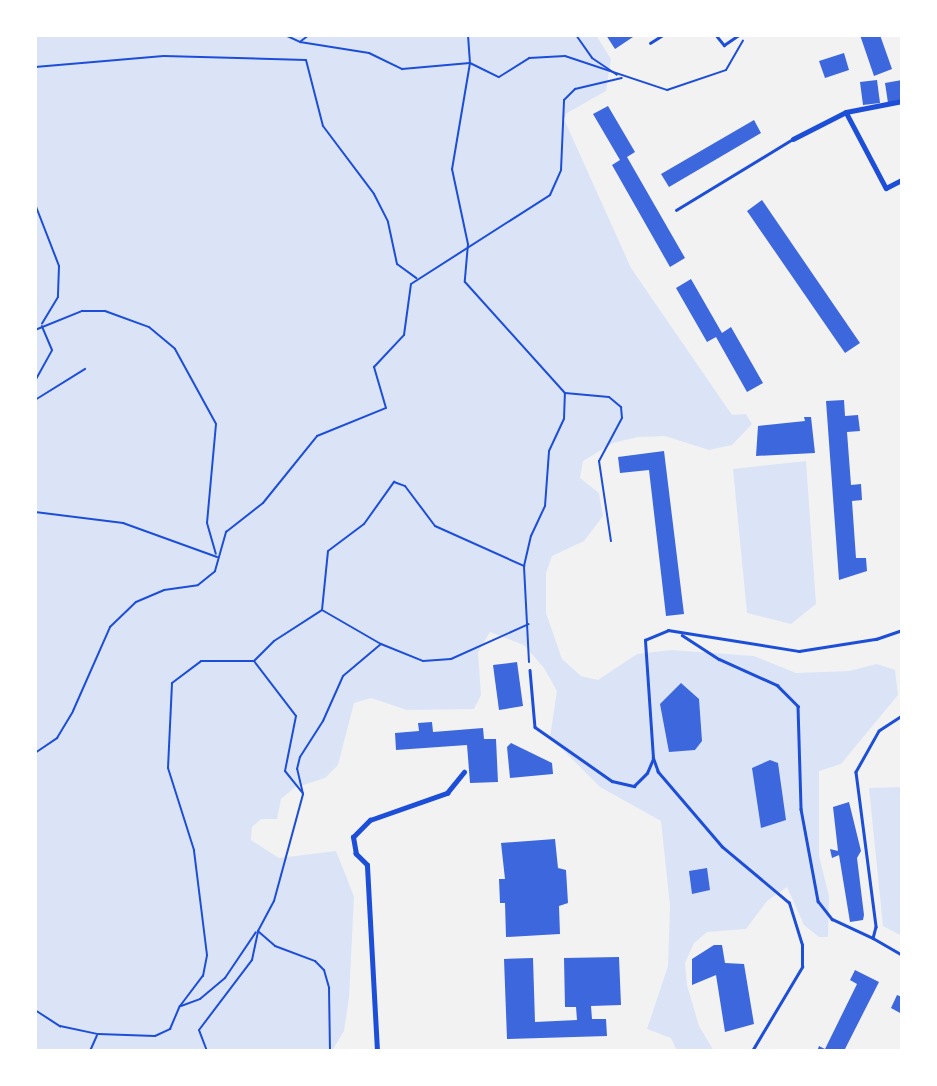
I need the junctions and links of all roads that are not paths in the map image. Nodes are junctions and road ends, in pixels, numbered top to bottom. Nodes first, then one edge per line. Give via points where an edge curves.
1 (663, 35) edge
2 (716, 35) edge
3 (741, 35) edge
4 (650, 43) dead end
5 (902, 101) edge
6 (846, 112) junction
7 (793, 139) joint
8 (902, 180) edge
9 (676, 210) dead end
10 (902, 630) edge
11 (681, 634) junction
12 (530, 670) road end
13 (902, 716) edge
14 (653, 758) junction
15 (464, 772) dead end
16 (873, 938) junction
17 (902, 955) edge
18 (377, 1051) edge
19 (752, 1051) edge

1 - 4 lane
2 - 3 lane via 724,45
5 - 6 street
6 - 7 street
6 - 8 street via 886,188
7 - 9 lane
10 - 11 lane via 876,639 799,651
11 - 14 lane via 668,630 645,640
11 - 16 lane via 719,659 777,685 798,706 801,809 818,901 832,919
12 - 14 lane via 535,727 612,781 634,786
13 - 16 lane via 879,731 856,772 876,927
14 - 19 lane via 659,772 722,847 789,903 802,946 802,967
15 - 18 street via 447,793 370,820 353,837 356,854 367,865
16 - 17 lane

